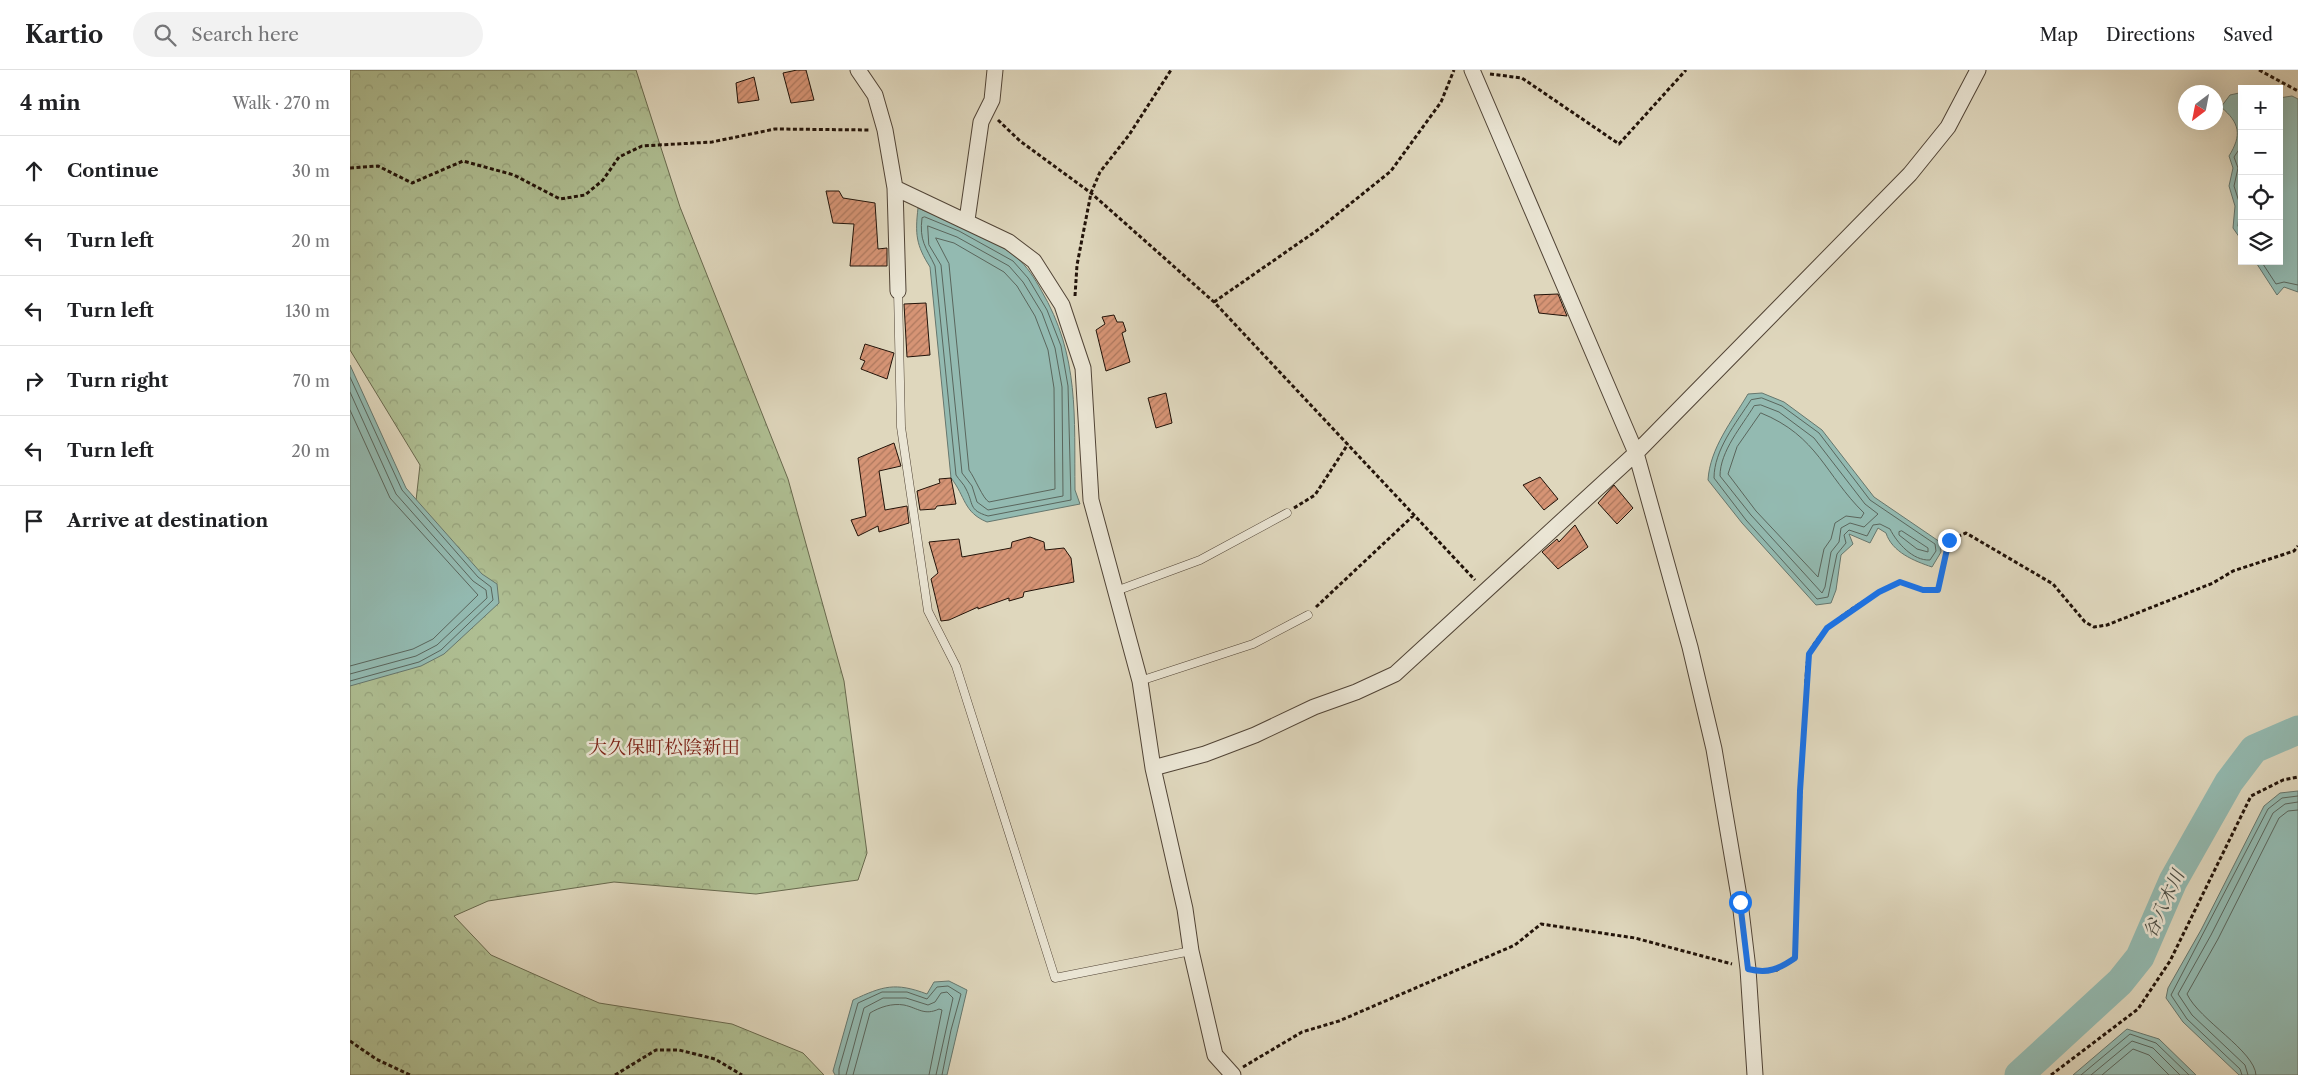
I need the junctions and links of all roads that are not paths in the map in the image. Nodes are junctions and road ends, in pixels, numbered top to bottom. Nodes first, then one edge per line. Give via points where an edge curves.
1 (858, 70) edge
2 (995, 70) edge
3 (1978, 70) edge
4 (1473, 71) edge
5 (895, 188) junction
6 (967, 220) junction
7 (898, 291) joint
8 (1636, 453) junction
9 (1287, 513) road end
10 (1116, 591) junction
11 (1308, 615) road end
12 (1140, 681) junction
13 (1153, 768) junction
14 (1191, 951) junction
15 (1233, 1074) edge
16 (1755, 1075) edge

1 - 5 street via 875,95
2 - 6 street via 992,100 980,122
3 - 8 street via 1948,127 1910,174
4 - 8 street
5 - 6 street
5 - 7 street
6 - 10 street via 1009,242 1034,261 1062,305 1083,368 1091,500
7 - 14 lane via 900,426 928,611 956,666 1055,978
8 - 13 street via 1395,674 1255,735 1205,754
8 - 16 street via 1703,698 1740,902
9 - 10 lane via 1200,560
10 - 12 street
11 - 12 lane via 1253,644
12 - 13 street
13 - 14 street via 1185,909
14 - 15 street via 1215,1055

